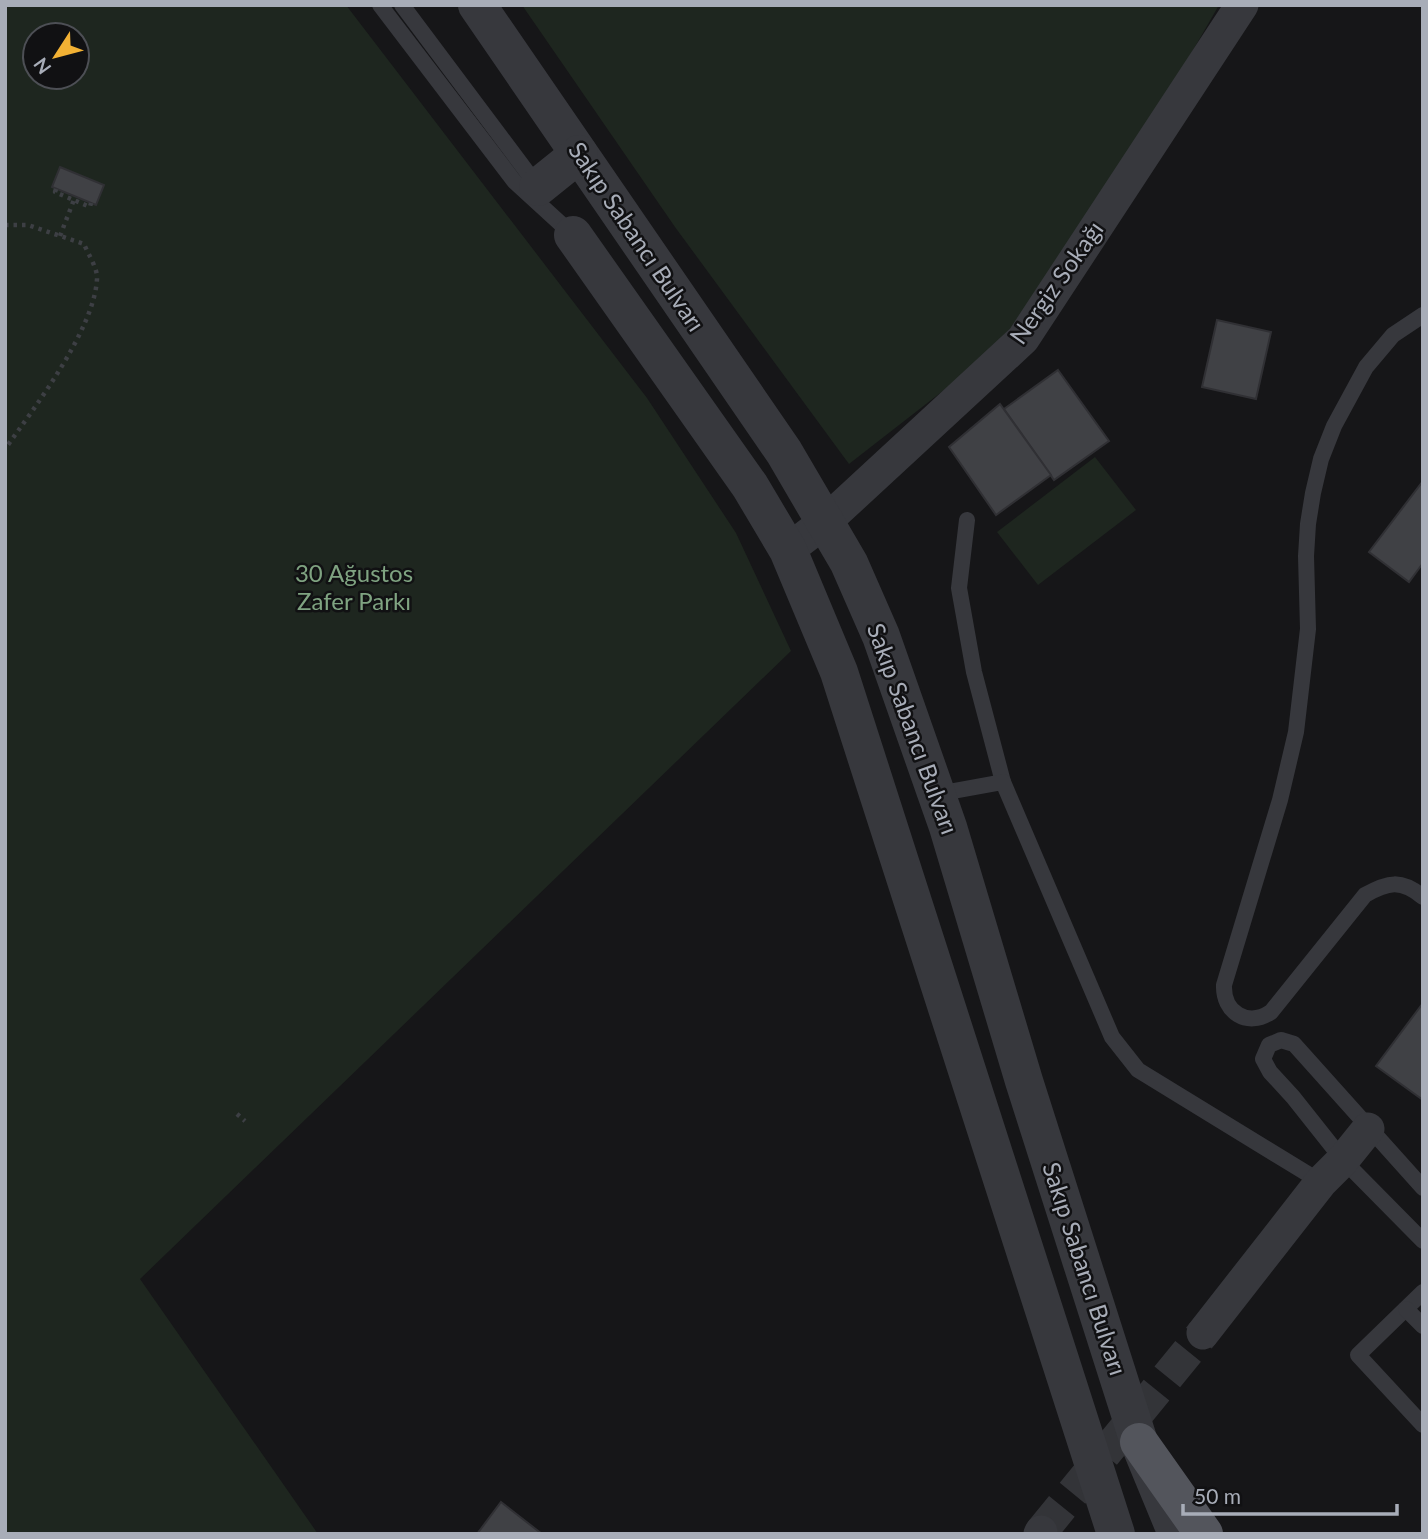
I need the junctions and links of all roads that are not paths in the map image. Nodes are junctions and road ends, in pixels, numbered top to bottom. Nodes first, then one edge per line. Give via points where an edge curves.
1 (380, 5) edge
2 (402, 5) edge
3 (477, 5) edge
4 (1242, 5) edge
5 (579, 154) junction
6 (538, 187) junction
7 (573, 235) junction
8 (1423, 314) edge
9 (967, 520) dead end
10 (825, 521) junction
11 (788, 550) junction
12 (1003, 782) junction
13 (937, 794) junction
14 (1423, 897) edge
15 (1255, 1019) junction
16 (1269, 1045) junction
17 (1368, 1129) junction
18 (1332, 1171) junction
19 (1423, 1188) edge
20 (1423, 1241) edge
21 (1423, 1292) edge
22 (1406, 1308) junction
23 (1423, 1326) edge
24 (1203, 1333) tunnel mouth
25 (1423, 1425) edge
26 (1139, 1442) junction
27 (1116, 1534) edge
28 (1177, 1534) edge
29 (1203, 1534) edge

1 - 7 lane, Sakıp Sabancı Bulvarı via 514,181
2 - 6 lane, Sakıp Sabancı Bulvarı
3 - 5 street, Sakıp Sabancı Bulvarı
4 - 10 street, Nergiz Sokağı via 1023,339
5 - 6 street
5 - 10 street, Sakıp Sabancı Bulvarı via 784,452
6 - 7 lane, Sakıp Sabancı Bulvarı
7 - 11 street, Sakıp Sabancı Bulvarı via 750,486
8 - 15 lane via 1393,335 1366,367 1321,459 1306,556 1307,642 1296,732 1224,985 1231,1010
9 - 12 lane via 959,588 974,673
10 - 11 street, Nergiz Sokağı
10 - 13 street, Sakıp Sabancı Bulvarı via 881,636
11 - 27 street, Sakıp Sabancı Bulvarı via 839,673
12 - 13 lane
12 - 18 lane via 1112,1037 1138,1070
13 - 26 street, Sakıp Sabancı Bulvarı
14 - 15 lane via 1398,884 1365,895 1271,1012
15 - 16 lane
16 - 17 lane via 1281,1040 1294,1044
16 - 18 lane via 1265,1066
17 - 18 street
17 - 19 lane
18 - 20 lane
18 - 24 street
21 - 22 lane
22 - 23 lane
22 - 25 lane via 1357,1355
26 - 28 street, Sakıp Sabancı Bulvarı
26 - 29 main road

